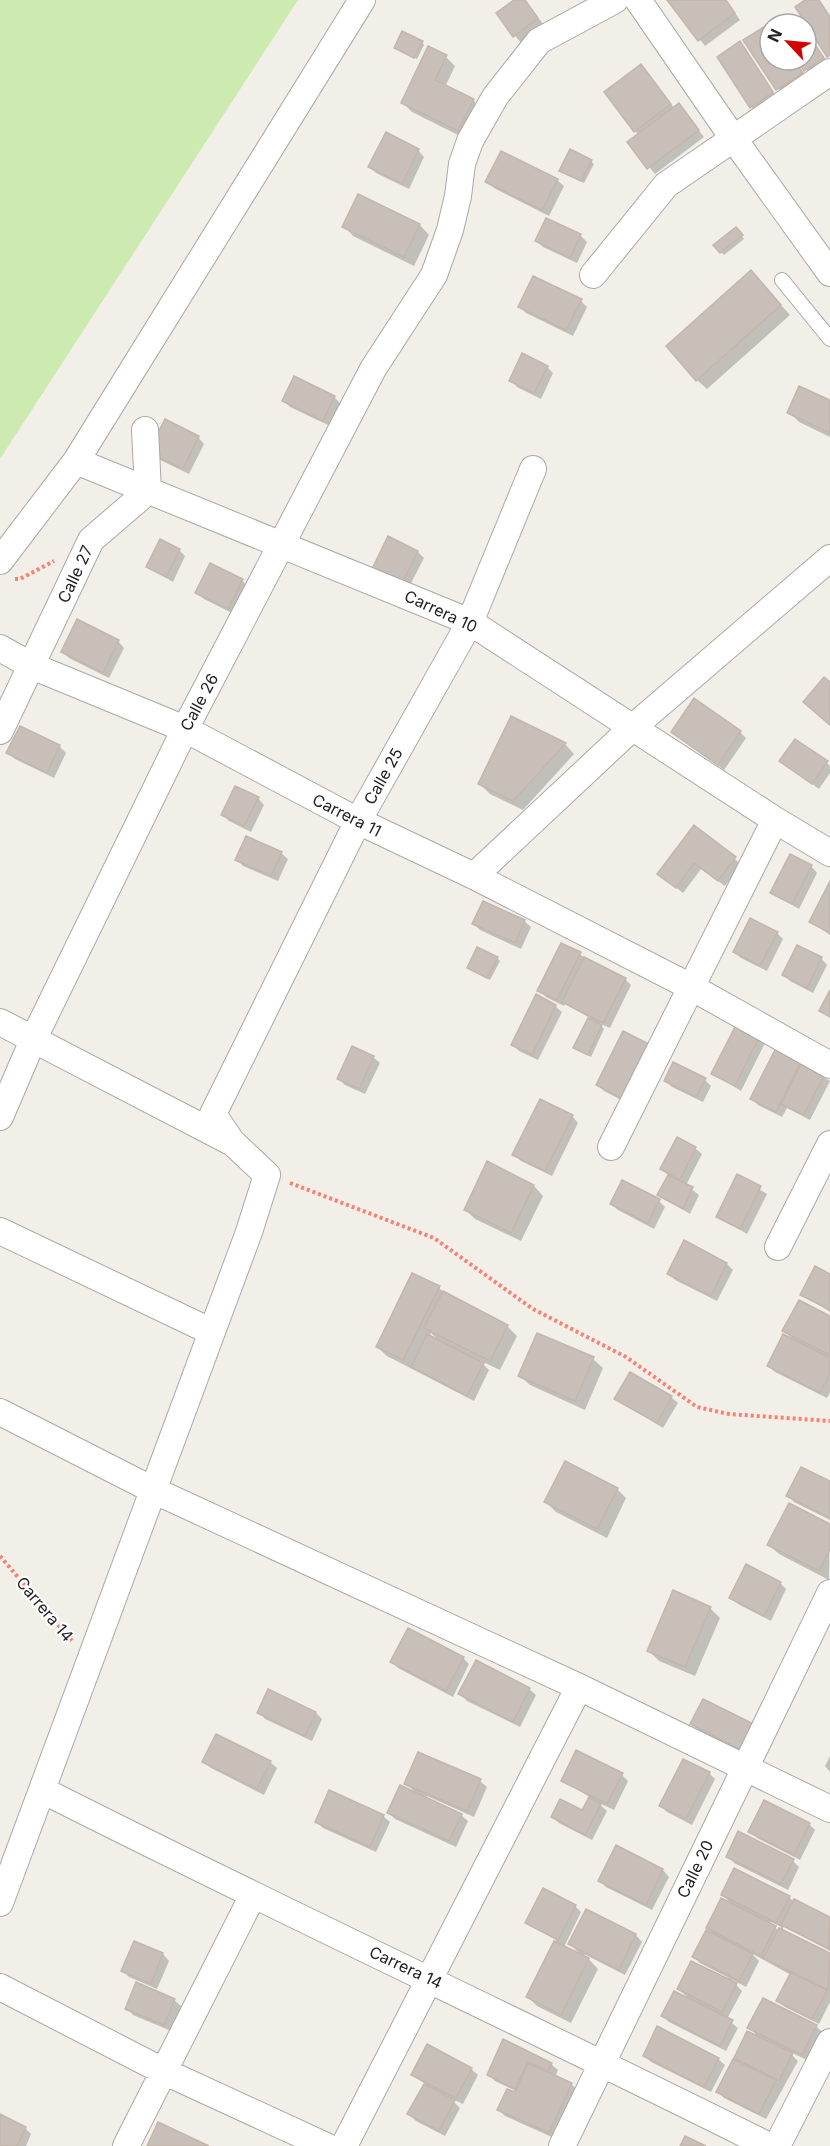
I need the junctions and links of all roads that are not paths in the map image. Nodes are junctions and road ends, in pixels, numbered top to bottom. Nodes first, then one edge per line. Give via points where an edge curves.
1 (362, 0) edge
2 (615, 0) edge
3 (638, 0) edge
4 (830, 72) edge
5 (733, 138) junction
6 (830, 273) edge
7 (593, 275) dead end
8 (782, 280) dead end
9 (830, 339) edge
10 (145, 430) dead end
11 (76, 461) junction
12 (533, 469) dead end
13 (148, 491) junction
14 (283, 543) junction
15 (830, 558) edge
16 (5, 570) edge
17 (470, 622) junction
18 (0, 648) edge
19 (32, 666) junction
20 (632, 728) junction
21 (185, 729) junction
22 (0, 731) edge
23 (775, 820) junction
24 (358, 821) junction
25 (830, 853) edge
26 (474, 876) junction
27 (691, 987) junction
28 (0, 1022) edge
29 (33, 1040) junction
30 (830, 1065) edge
31 (0, 1117) edge
32 (232, 1143) junction
33 (830, 1144) edge
34 (611, 1147) dead end
35 (0, 1231) edge
36 (778, 1247) dead end
37 (212, 1332) junction
38 (0, 1412) edge
39 (153, 1490) junction
40 (830, 1593) edge
41 (579, 1687) junction
42 (743, 1768) junction
43 (42, 1790) junction
44 (830, 1809) edge
45 (252, 1897) junction
46 (0, 1903) edge
47 (430, 1978) junction
48 (0, 1987) edge
49 (830, 2042) edge
50 (602, 2063) junction
51 (163, 2071) junction
52 (126, 2146) edge
53 (326, 2146) edge
54 (344, 2146) edge
55 (562, 2146) edge
56 (768, 2146) edge
57 (777, 2146) edge

1 - 11 street
2 - 14 street, Calle 26 via 539,41 495,97 462,164 450,230 434,274 373,369
3 - 5 street
4 - 5 street
5 - 6 street
5 - 7 street via 666,184
8 - 9 lane
10 - 13 street
11 - 13 street, Carrera 10
11 - 16 street
12 - 17 street, Calle 25
13 - 14 street, Carrera 10
13 - 19 street, Calle 27 via 91,540
14 - 17 street, Carrera 10
14 - 21 street, Calle 26
15 - 20 street
17 - 20 street, Carrera 10
17 - 24 street, Calle 25
18 - 19 street, Carrera 11
19 - 21 street, Carrera 11
19 - 22 street, Calle 27
20 - 23 street, Carrera 10
20 - 26 street
21 - 24 street, Carrera 11
21 - 29 street, Calle 26
23 - 25 street, Carrera 10
23 - 27 street
24 - 26 street, Carrera 11
24 - 32 street, Calle 25 via 213,1114
26 - 27 street, Carrera 11
27 - 30 street, Carrera 11
27 - 34 street
28 - 29 street
29 - 31 street, Calle 26
29 - 32 street
32 - 37 street via 267,1175
33 - 36 street
35 - 37 street
37 - 39 street
38 - 39 street
39 - 41 street
39 - 43 street
40 - 42 street, Calle 20
41 - 42 street
41 - 47 street
42 - 44 street
42 - 50 street, Calle 20
43 - 45 street, Carrera 14
43 - 46 street
45 - 47 street, Carrera 14
45 - 51 street
47 - 50 street, Carrera 14
47 - 54 street
48 - 51 street
49 - 57 street
50 - 55 street, Calle 20
50 - 56 street, Carrera 14
51 - 52 street
51 - 53 street

